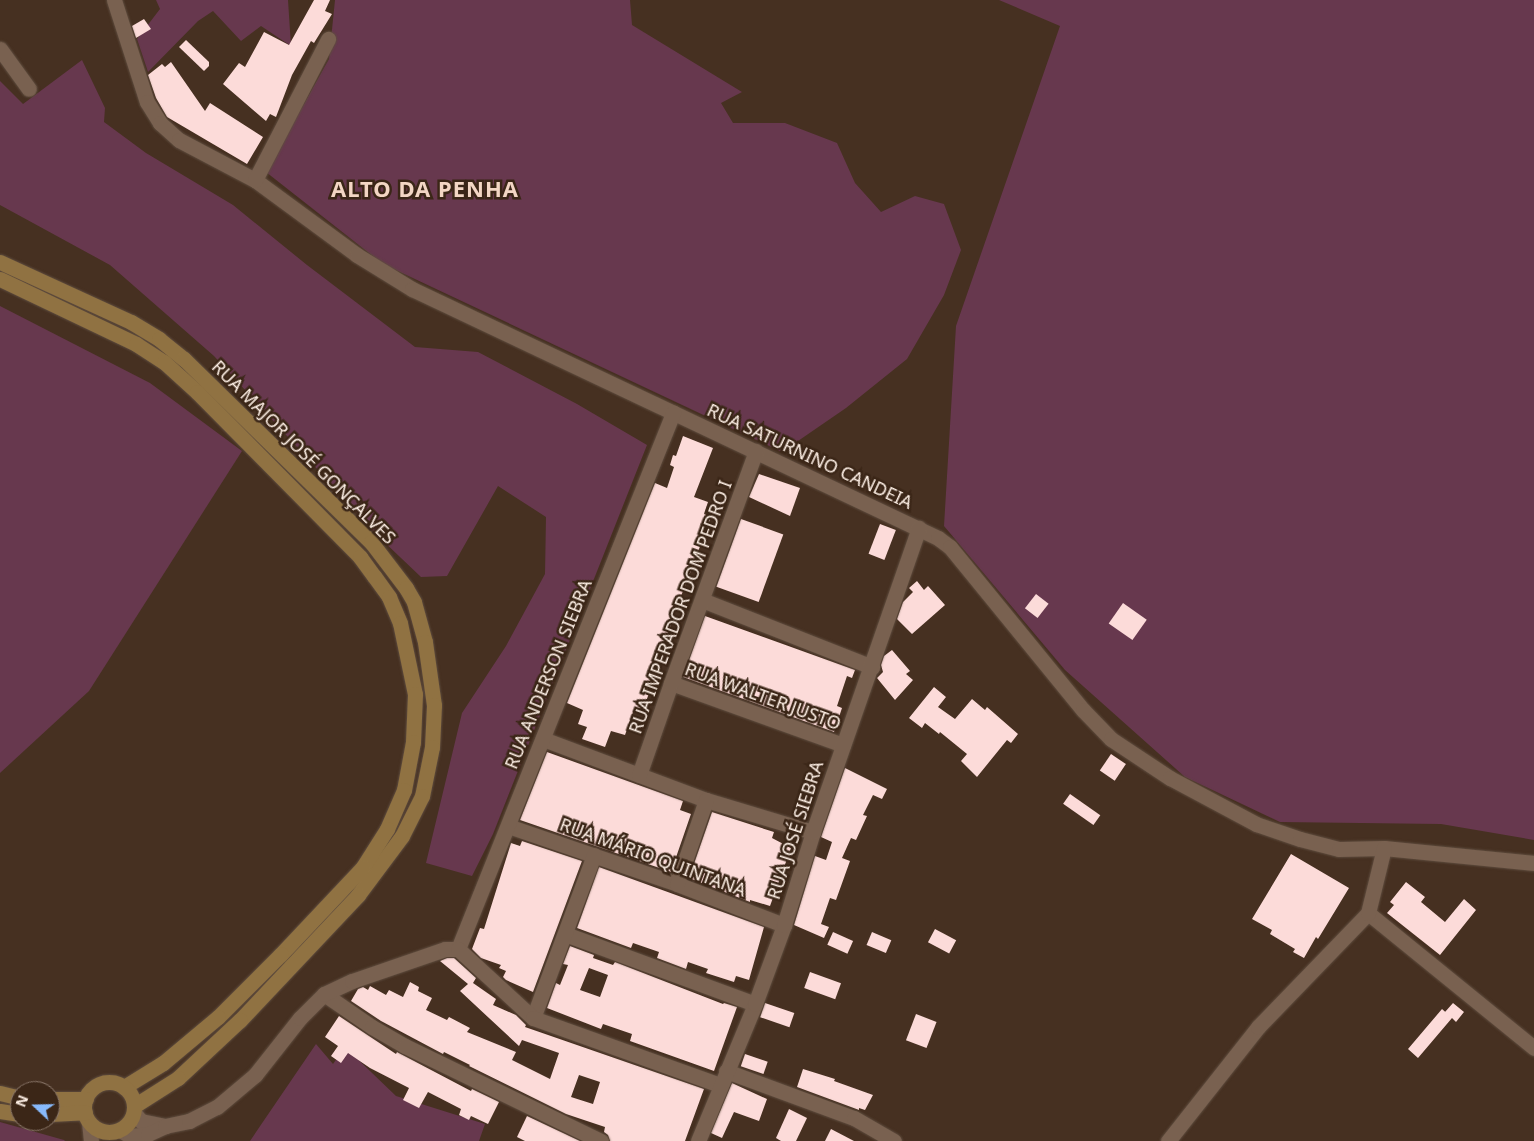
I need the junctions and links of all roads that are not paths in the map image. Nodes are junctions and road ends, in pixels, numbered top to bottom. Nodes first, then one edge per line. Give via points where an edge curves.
1 (114, 0) edge
2 (328, 39) dead end
3 (0, 49) edge
4 (29, 89) dead end
5 (255, 180) junction
6 (0, 262) edge
7 (0, 279) edge
8 (673, 413) junction
9 (756, 451) junction
10 (919, 528) junction
11 (702, 600) junction
12 (872, 667) junction
13 (671, 683) junction
14 (542, 739) junction
15 (843, 745) junction
16 (639, 775) junction
17 (706, 800) junction
18 (508, 826) junction
19 (813, 832) junction
20 (1384, 848) junction
21 (594, 855) junction
22 (1534, 862) edge
23 (677, 884) junction
24 (1368, 913) junction
25 (784, 925) junction
26 (565, 934) junction
27 (458, 950) junction
28 (324, 994) junction
29 (755, 1004) junction
30 (533, 1018) junction
31 (1534, 1048) edge
32 (726, 1070) junction
33 (720, 1085) junction
34 (124, 1087) junction
35 (60, 1102) edge
36 (134, 1110) junction
37 (86, 1111) junction
38 (60, 1113) edge
39 (165, 1126) junction
40 (117, 1134) edge
41 (91, 1141) edge
42 (601, 1141) edge
43 (698, 1141) edge
44 (894, 1141) edge
45 (1168, 1141) edge

1 - 5 street, RUA SATURNINO CANDEIA via 141,86 160,123 179,140
2 - 5 street
3 - 4 street
5 - 8 street, RUA SATURNINO CANDEIA via 384,274
6 - 36 street, RUA MAJOR JOSÉ GONÇALVES via 130,322 184,358 371,542 414,602 425,642 434,705 432,747 422,796 402,836 358,895 240,1020 178,1078
7 - 34 street, RUA MAJOR JOSÉ GONÇALVES via 136,344 164,362 197,392 374,576 389,598 400,624 416,694 413,742 404,790 387,829 363,867 218,1018 163,1063
8 - 9 street, RUA SATURNINO CANDEIA
8 - 14 street, RUA ANDERSON SIEBRA
9 - 10 street, RUA SATURNINO CANDEIA
9 - 11 street, RUA IMPERADOR DOM PEDRO I
10 - 12 street, RUA JOSÉ SIEBRA
10 - 20 street, RUA SATURNINO CANDEIA via 950,547 1083,710 1111,739 1170,778 1256,824 1340,849
11 - 12 street
11 - 13 street, RUA IMPERADOR DOM PEDRO I
12 - 15 street, RUA JOSÉ SIEBRA
13 - 15 street, RUA WALTER JUSTO
13 - 16 street, RUA IMPERADOR DOM PEDRO I
14 - 16 street
14 - 18 street, RUA ANDERSON SIEBRA
15 - 19 street, RUA JOSÉ SIEBRA
16 - 17 street
17 - 19 street
17 - 23 street
18 - 21 street, RUA MÁRIO QUINTANA
18 - 27 street, RUA ANDERSON SIEBRA
19 - 25 street, RUA JOSÉ SIEBRA
20 - 22 street, RUA SATURNINO CANDEIA
20 - 24 street
21 - 23 street, RUA MÁRIO QUINTANA
21 - 26 street
23 - 25 street, RUA MÁRIO QUINTANA
24 - 31 street
24 - 45 street via 1258,1027
25 - 29 street, RUA JOSÉ SIEBRA
26 - 29 street
26 - 30 street
27 - 28 street via 445,949
27 - 30 street
28 - 39 street via 300,1018 255,1075 224,1100 189,1121
28 - 42 street via 405,1046
29 - 32 street, RUA JOSÉ SIEBRA
30 - 33 street
32 - 33 street, RUA JOSÉ SIEBRA
32 - 44 street via 854,1118
33 - 43 street, RUA JOSÉ SIEBRA
34 - 36 street via 130,1092
34 - 37 street via 109,1082 94,1087
35 - 37 street
36 - 39 street via 141,1121
36 - 40 street, RUA MAJOR JOSÉ GONÇALVES via 126,1126
37 - 38 street
37 - 40 street via 97,1129
37 - 41 street
39 - 40 street via 135,1135

